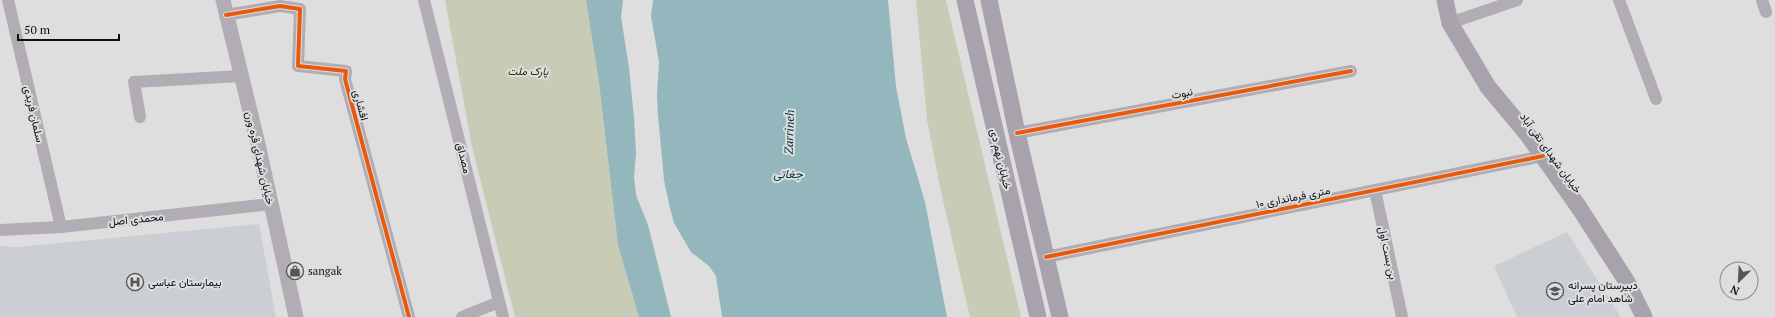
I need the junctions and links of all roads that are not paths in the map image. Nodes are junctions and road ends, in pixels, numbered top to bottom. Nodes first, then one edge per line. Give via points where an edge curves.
1 (8, 0) edge
2 (222, 0) edge
3 (424, 0) edge
4 (965, 0) edge
5 (989, 0) edge
6 (1445, 0) edge
7 (1517, 0) edge
8 (1619, 0) edge
9 (1762, 0) edge
10 (1766, 12) dead end
11 (226, 15) junction
12 (1450, 23) junction
13 (1351, 71) dead end
14 (241, 76) junction
15 (1656, 99) dead end
16 (140, 117) dead end
17 (1017, 133) junction
18 (1543, 156) junction
19 (1375, 190) junction
20 (271, 204) junction
21 (61, 227) junction
22 (0, 230) edge
23 (1046, 257) junction
24 (499, 302) junction
25 (296, 317) edge
26 (409, 317) edge
27 (462, 317) edge
28 (502, 317) edge
29 (1038, 317) edge
30 (1060, 317) edge
31 (1402, 317) edge
32 (1644, 317) edge

1 - 21 street, سلمان فریدی
2 - 11 street, خیابان شهدای قره ورن
3 - 24 street, مصداق
4 - 29 main road, خیابان نهم دی
5 - 17 main road, خیابان نهم دی
6 - 12 main road, خیابان شهدای تقی آباد
7 - 12 street
8 - 15 street
9 - 10 street
11 - 14 street, خیابان شهدای قره ورن
11 - 26 street, افشاری via 280,6 300,10 298,66 346,70 345,79
12 - 18 main road, خیابان شهدای تقی آباد via 1488,87
13 - 17 street, نبوت
14 - 16 street via 134,82
14 - 20 street, خیابان شهدای قره ورن
17 - 23 main road, خیابان نهم دی
18 - 19 street, ۱۰ متری فرمانداری
18 - 32 main road, خیابان شهدای تقی آباد via 1627,282
19 - 23 street, ۱۰ متری فرمانداری
19 - 31 street, بن بست اول
20 - 21 street, محمدی اصل
20 - 25 street, خیابان شهدای قره ورن
21 - 22 street, محمدی اصل
23 - 30 main road, خیابان نهم دی
24 - 27 street
24 - 28 street, مصداق

